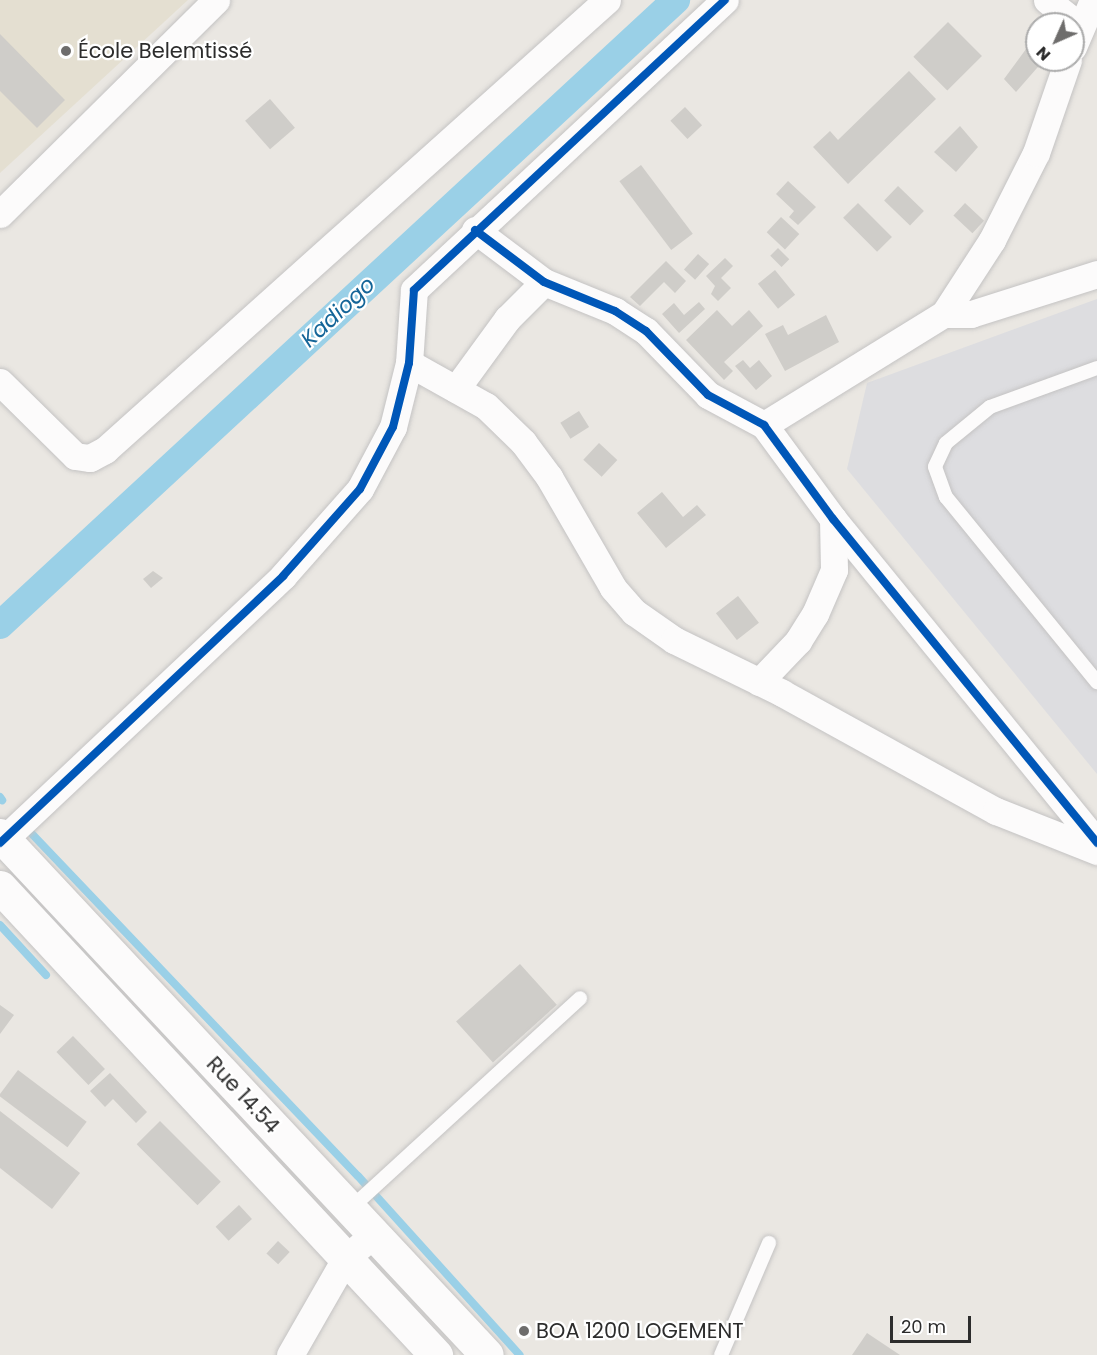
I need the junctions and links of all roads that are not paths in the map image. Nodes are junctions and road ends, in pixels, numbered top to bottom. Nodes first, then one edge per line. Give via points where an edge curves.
1 (216, 0) edge
2 (607, 0) edge
3 (725, 0) edge
4 (1047, 0) edge
5 (1093, 0) edge
6 (1057, 12) edge
7 (1085, 18) edge
8 (1064, 72) edge
9 (0, 214) edge
10 (475, 230) junction
11 (1097, 274) edge
12 (544, 282) junction
13 (944, 314) junction
14 (409, 363) junction
15 (1097, 368) edge
16 (0, 382) edge
17 (456, 389) junction
18 (764, 425) junction
19 (833, 519) junction
20 (759, 682) junction
21 (1097, 682) edge
22 (1, 839) edge
23 (1097, 843) edge
24 (1097, 851) edge
25 (0, 887) edge
26 (580, 998) dead end
27 (350, 1209) junction
28 (374, 1234) junction
29 (769, 1243) dead end
30 (345, 1259) junction
31 (290, 1355) edge
32 (436, 1355) edge
33 (486, 1355) edge
34 (721, 1355) edge

1 - 9 street
2 - 16 street via 105,450 90,458 75,456
3 - 10 street
4 - 6 street
5 - 7 street
8 - 13 street via 1036,153 992,240
10 - 12 street
10 - 14 street via 414,290 416,313
11 - 13 street via 971,314
12 - 17 street via 507,319
12 - 18 street via 615,311 638,326 708,394
13 - 18 street
14 - 17 street
14 - 22 street via 393,427 360,489 283,576
15 - 21 lane via 990,407 946,443 935,467 946,497
17 - 20 street via 486,406 523,442 549,477 613,588 634,612 674,640
18 - 19 street
19 - 20 street via 834,570 815,614 798,641
19 - 23 street
20 - 24 street via 996,811
22 - 27 main road, Rue 14.54
25 - 30 main road, Rue 14.54
26 - 27 lane
27 - 28 main road, Rue 14.54
28 - 30 street
28 - 33 main road, Rue 14.54
29 - 34 lane
30 - 31 street
30 - 32 main road, Rue 14.54

